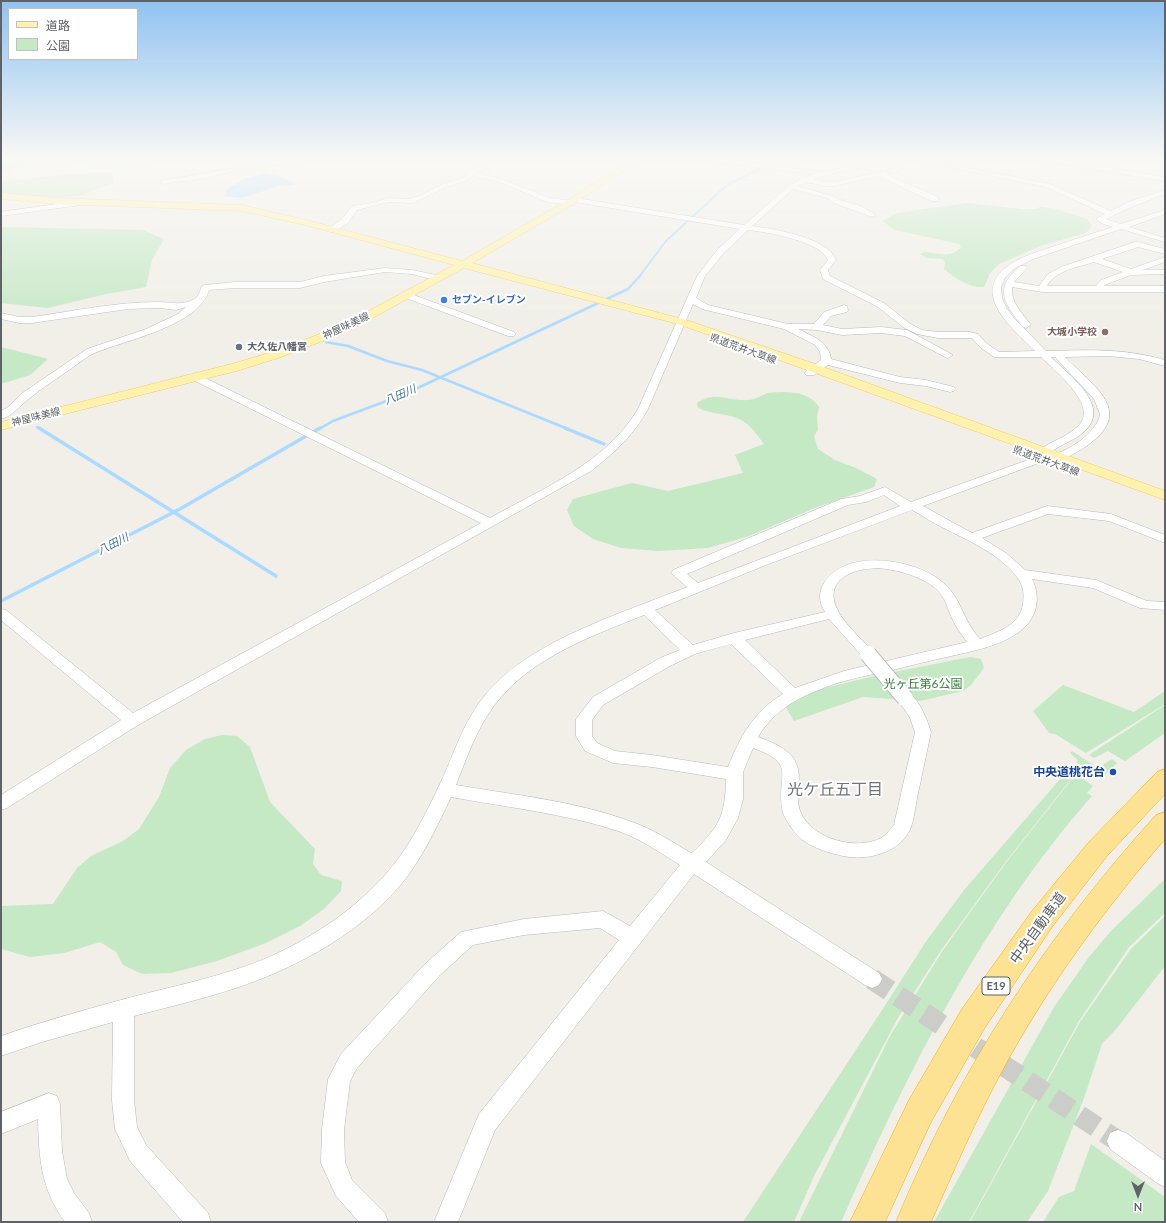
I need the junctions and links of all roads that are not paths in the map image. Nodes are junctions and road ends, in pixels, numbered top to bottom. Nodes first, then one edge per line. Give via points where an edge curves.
1 (284, 217) edge
2 (348, 217) edge
3 (547, 217) edge
4 (674, 217) edge
5 (758, 217) edge
6 (1104, 217) edge
7 (1152, 217) edge
8 (1165, 218) edge
9 (311, 224) junction
10 (746, 228) junction
11 (1124, 228) junction
12 (331, 230) junction
13 (1165, 240) edge
14 (1165, 252) edge
15 (1094, 259) junction
16 (1165, 259) edge
17 (460, 266) junction
18 (1144, 267) junction
19 (1131, 272) junction
20 (1162, 272) edge
21 (438, 278) junction
22 (1008, 284) junction
23 (1042, 289) junction
24 (1165, 289) edge
25 (1102, 290) junction
26 (406, 295) junction
27 (691, 300) junction
28 (196, 302) junction
29 (844, 308) dead end
30 (1, 316) edge
31 (681, 324) junction
32 (906, 325) junction
33 (787, 327) junction
34 (817, 327) junction
35 (881, 330) junction
36 (511, 334) dead end
37 (1044, 354) junction
38 (1057, 354) junction
39 (948, 355) dead end
40 (1165, 364) edge
41 (817, 368) junction
42 (197, 378) junction
43 (950, 389) dead end
44 (1, 416) edge
45 (1, 426) edge
46 (1048, 456) junction
47 (1165, 496) edge
48 (1165, 505) edge
49 (911, 506) junction
50 (491, 523) junction
51 (971, 538) junction
52 (1165, 539) edge
53 (1022, 574) junction
54 (696, 588) junction
55 (1165, 606) edge
56 (646, 609) junction
57 (1, 613) edge
58 (833, 614) junction
59 (734, 638) junction
60 (978, 644) junction
61 (690, 651) junction
62 (792, 694) junction
63 (132, 721) junction
64 (748, 740) junction
65 (734, 774) junction
66 (1165, 778) edge
67 (445, 790) junction
68 (1, 803) edge
69 (1165, 822) edge
70 (692, 863) junction
71 (633, 938) junction
72 (872, 979) tunnel mouth
73 (124, 1009) junction
74 (1, 1046) edge
75 (1, 1123) edge
76 (1118, 1141) tunnel mouth
77 (1165, 1175) edge
78 (80, 1222) edge
79 (199, 1222) edge
80 (376, 1222) edge
81 (446, 1222) edge
82 (867, 1222) edge
83 (913, 1222) edge

1 - 9 main road, 県道荒井大草線
2 - 12 street
3 - 17 main road, 神屋味美線
4 - 10 street
5 - 10 street
6 - 11 street via 1100,219
7 - 11 street
8 - 11 street
9 - 12 main road, 県道荒井大草線
9 - 17 main road, 県道荒井大草線 via 345,239
10 - 27 street via 721,251 705,271
10 - 32 street via 758,228 793,237 824,250 832,260 824,270 826,277 881,305
11 - 13 street
11 - 22 street via 1030,264 1015,274
11 - 37 street via 1026,259 1014,265 1000,278 996,294 1002,310
12 - 17 main road, 県道荒井大草線
14 - 15 street via 1138,244
15 - 19 street
15 - 23 street via 1051,276
16 - 18 street
17 - 21 main road, 神屋味美線
17 - 31 main road, 県道荒井大草線
18 - 19 street
18 - 20 street
19 - 20 street
19 - 25 street via 1104,282 1100,286
21 - 26 main road, 神屋味美線
21 - 28 street via 412,272 385,270 300,284 220,286 205,288 203,295
22 - 23 street
22 - 38 street via 1007,295 1014,311 1029,329
23 - 25 street
24 - 25 street
26 - 36 street
26 - 42 main road, 神屋味美線 via 343,328 292,350
27 - 31 street
27 - 33 street
28 - 30 street via 176,307 128,306 32,320
28 - 44 street via 181,316 149,332 90,351
29 - 34 street via 829,312 822,317
31 - 41 main road, 県道荒井大草線
31 - 50 street via 643,409 625,437 587,469
32 - 35 street
32 - 37 street via 925,334 975,336 997,355
33 - 34 street
33 - 41 street via 818,343 825,352
34 - 35 street via 842,332
35 - 39 street via 907,333
37 - 38 street
37 - 46 street via 1085,397 1090,415 1083,428
38 - 40 street via 1124,353
38 - 46 street via 1098,397 1103,404 1105,417 1104,424 1097,433 1084,443
41 - 43 street via 926,383
41 - 46 main road, 県道荒井大草線
42 - 45 main road, 神屋味美線
42 - 50 street
46 - 47 main road, 県道荒井大草線
46 - 48 main road, 県道荒井大草線
46 - 49 street
49 - 51 street
49 - 54 street
49 - 54 street via 886,491 845,502 678,572
50 - 63 street
51 - 52 street via 1047,510 1111,518
51 - 53 street via 1007,560
53 - 55 street via 1096,584 1145,605
53 - 60 street via 1032,593 1032,604 1022,623 1012,631
54 - 56 street
56 - 61 street
56 - 67 street via 551,651 516,674 489,699 468,734
57 - 63 street
58 - 59 street
58 - 60 street via 826,594 834,577 859,566 874,564 901,567 927,577 947,593 962,625
58 - 64 street, bridge via 905,698 918,717 923,732 902,827 886,844 872,849 839,849 824,844 800,826 793,816 790,802 792,775 788,763 779,753
59 - 61 street
59 - 62 street
60 - 62 street via 846,675
61 - 65 street via 665,662 598,701 584,719 584,736 591,747 613,757
62 - 64 street via 769,711
63 - 68 street
64 - 65 street
65 - 70 street via 730,817 706,852
66 - 82 highway, 中央自動車道 / E19 via 1098,849 1042,919 973,1019 920,1111
67 - 70 street via 606,820 649,837
67 - 73 street via 417,848 402,870 377,896 336,929 297,953 263,969 209,987
69 - 83 highway via 1125,866 1070,937 1005,1035 955,1130
70 - 71 street
70 - 72 street
71 - 80 street via 603,919 524,927 468,938 433,969 349,1061 339,1079 333,1130 333,1163 344,1188
71 - 81 street via 487,1122
73 - 74 street
73 - 79 street via 123,1100 126,1129 138,1153
75 - 78 street via 49,1104 51,1153 56,1180 67,1205
76 - 77 street

